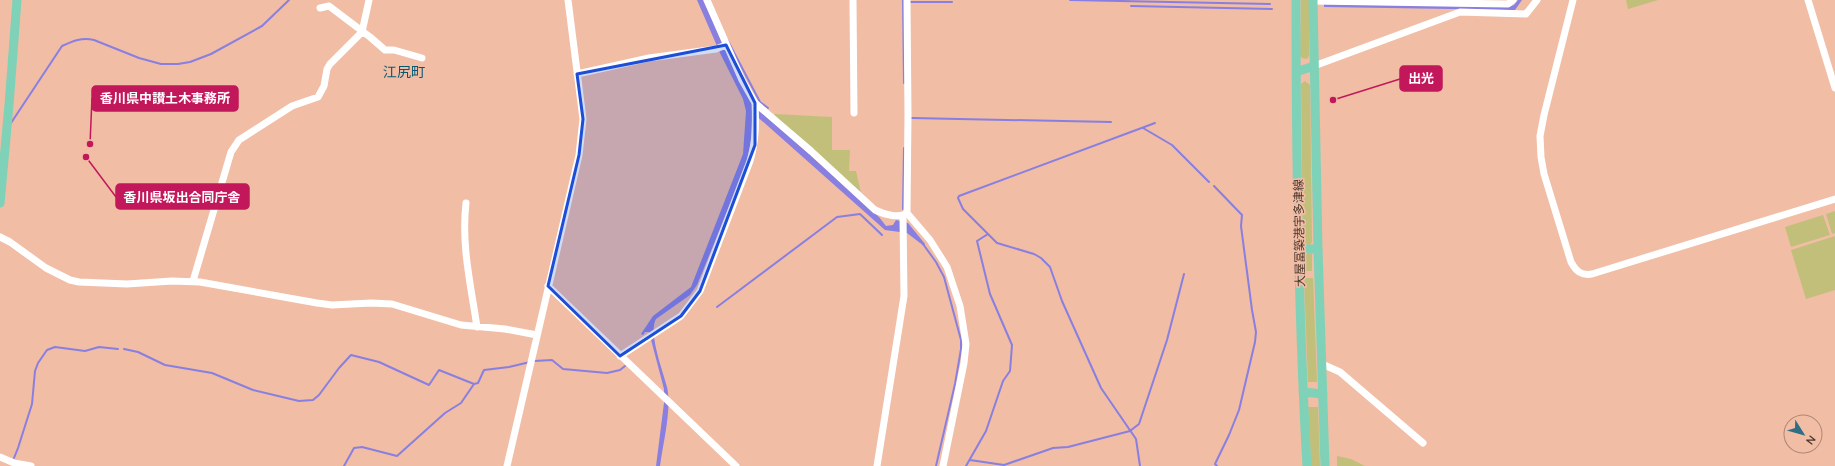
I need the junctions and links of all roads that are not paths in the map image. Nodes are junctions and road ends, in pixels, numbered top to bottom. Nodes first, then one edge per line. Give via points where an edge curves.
1 (16, 0) edge
2 (369, 0) edge
3 (568, 0) edge
4 (707, 0) edge
5 (853, 0) edge
6 (906, 0) edge
7 (1296, 0) edge
8 (1513, 0) edge
9 (1537, 0) edge
10 (1573, 0) edge
11 (1808, 0) edge
12 (1313, 1) edge
13 (1440, 1) edge
14 (320, 8) dead end
15 (362, 32) junction
16 (725, 46) junction
17 (422, 58) dead end
18 (1314, 66) junction
19 (1296, 72) junction
20 (577, 74) junction
21 (1835, 88) edge
22 (755, 104) junction
23 (854, 112) dead end
24 (1835, 199) edge
25 (0, 203) edge
26 (466, 203) dead end
27 (904, 216) junction
28 (0, 237) edge
29 (1299, 249) junction
30 (1318, 249) junction
31 (193, 281) junction
32 (548, 286) junction
33 (477, 327) junction
34 (537, 335) junction
35 (620, 356) junction
36 (1322, 364) junction
37 (1303, 392) junction
38 (1323, 394) junction
39 (1423, 443) dead end
40 (0, 457) edge
41 (31, 466) edge
42 (507, 466) edge
43 (736, 466) edge
44 (877, 466) edge
45 (943, 466) edge
46 (1307, 466) edge
47 (1325, 466) edge

1 - 25 main road via 8,128
2 - 15 street
3 - 20 street
4 - 16 street
5 - 23 street
6 - 27 street via 908,114
7 - 19 main road, 大屋冨築港宇多津線
8 - 13 street via 1508,4
9 - 18 street via 1526,14 1460,12
10 - 24 street via 1540,136 1544,174 1571,262 1582,274 1592,274
11 - 21 street
12 - 13 street
12 - 18 main road, 大屋冨築港宇多津線
14 - 15 street via 329,6
15 - 17 street via 385,50
15 - 31 street via 330,64 318,97 292,106 234,145
16 - 20 street via 716,50 649,58
16 - 22 street
18 - 19 main road
18 - 30 main road, 大屋冨築港宇多津線
19 - 29 main road, 大屋冨築港宇多津線
20 - 32 street via 583,118 579,155
22 - 27 street via 875,210 881,214
22 - 35 street via 755,145 700,290 680,316
26 - 33 street via 466,256
27 - 44 street via 904,296
27 - 45 street via 930,240 947,267 960,306 964,331 964,363
28 - 31 street via 46,268 70,280 127,284
29 - 30 main road
29 - 37 main road, 大屋冨築港宇多津線
30 - 36 main road, 大屋冨築港宇多津線
31 - 33 street via 324,304 392,304 460,325
32 - 34 street
32 - 35 street
33 - 34 street
34 - 42 street
35 - 43 street
36 - 38 main road, 大屋冨築港宇多津線
36 - 39 street via 1340,372
37 - 38 main road
37 - 46 main road, 大屋冨築港宇多津線
38 - 47 main road, 大屋冨築港宇多津線
40 - 41 street

